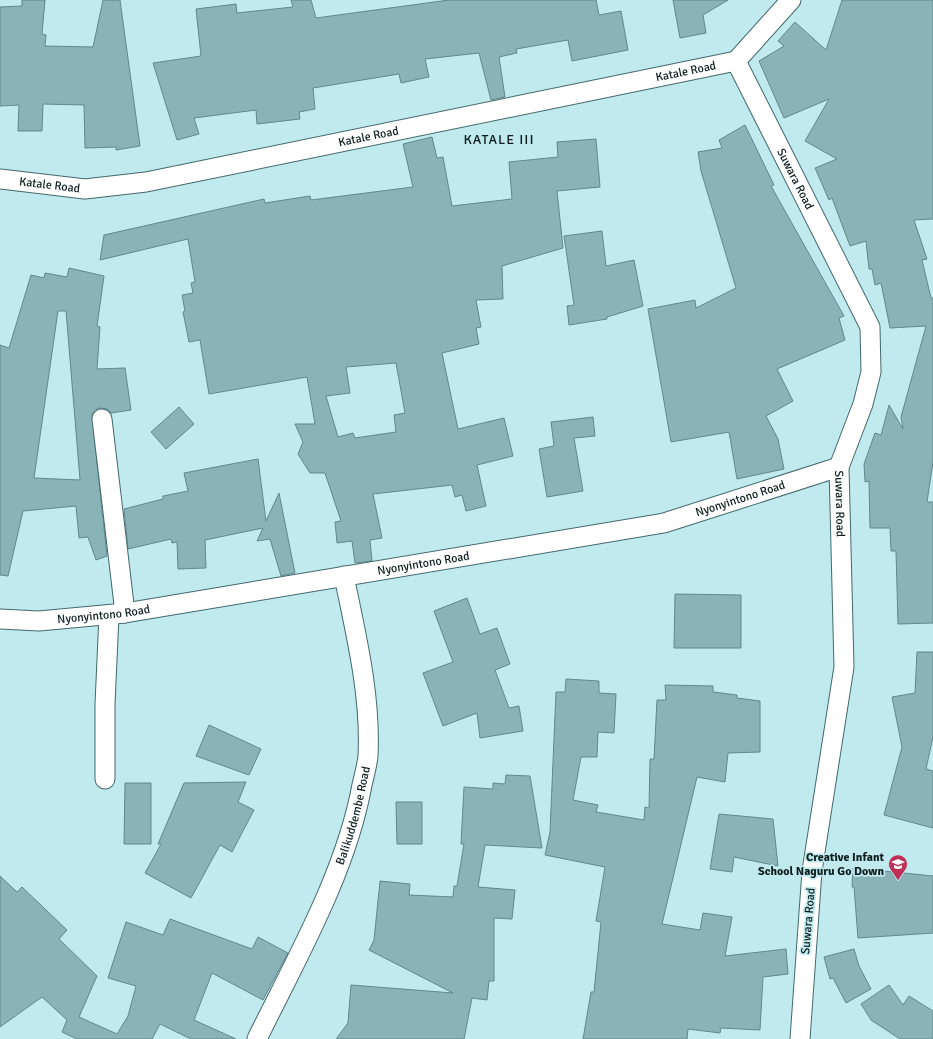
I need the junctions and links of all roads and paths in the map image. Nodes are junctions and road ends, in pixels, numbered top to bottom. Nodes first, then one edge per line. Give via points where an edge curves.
1 (791, 0) edge
2 (736, 61) junction
3 (0, 179) edge
4 (102, 419) dead end
5 (839, 467) junction
6 (344, 576) junction
7 (117, 614) junction
8 (0, 619) edge
9 (105, 779) dead end
10 (257, 1039) edge
11 (800, 1039) edge

1 - 2 street
2 - 3 street, Katale Road via 146,182 86,189
2 - 5 street, Suwara Road via 870,327 871,372 864,404
4 - 7 street
5 - 6 street, Nyonyintono Road via 664,524
5 - 11 street, Suwara Road via 844,667 812,871
6 - 7 street, Nyonyintono Road
6 - 10 street, Balikuddembe Road via 361,662 367,711 368,757 359,802 332,885
7 - 8 street, Nyonyintono Road via 39,622
7 - 9 street via 105,704

